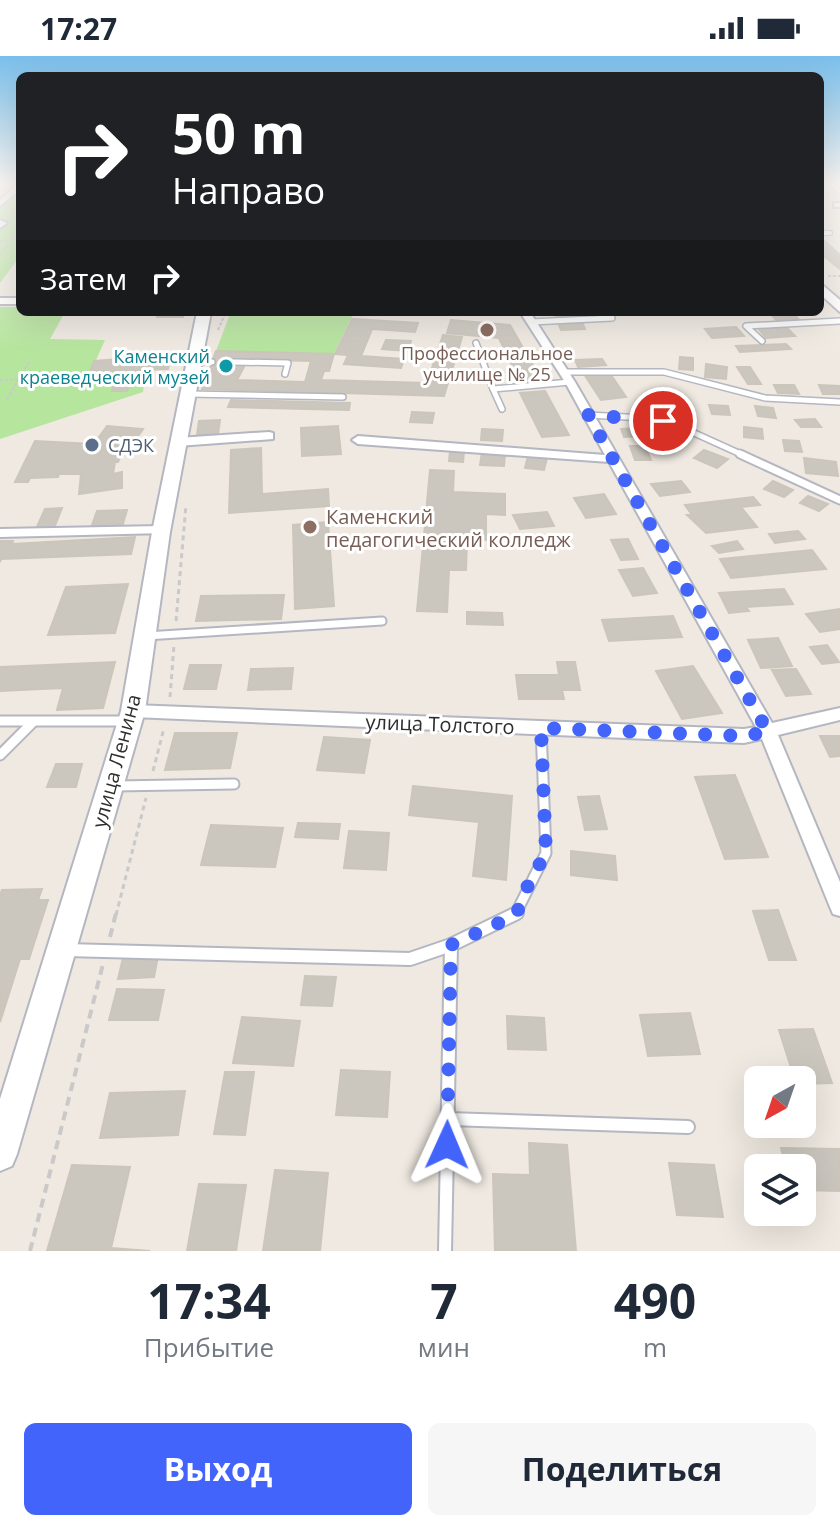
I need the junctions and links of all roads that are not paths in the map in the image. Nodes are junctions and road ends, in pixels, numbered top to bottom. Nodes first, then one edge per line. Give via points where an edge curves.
1 (824, 290) edge
2 (840, 308) edge
3 (204, 316) edge
4 (528, 317) edge
5 (612, 318) dead end
6 (840, 321) edge
7 (762, 341) dead end
8 (476, 343) dead end
9 (234, 362) dead end
10 (285, 374) dead end
11 (567, 377) junction
12 (493, 389) junction
13 (187, 394) junction
14 (343, 397) dead end
15 (840, 402) edge
16 (502, 409) dead end
17 (588, 415) junction
18 (269, 436) dead end
19 (358, 440) dead end
20 (178, 442) junction
21 (613, 459) junction
22 (840, 500) edge
23 (161, 530) junction
24 (0, 533) edge
25 (382, 621) dead end
26 (145, 636) junction
27 (840, 714) edge
28 (132, 716) junction
29 (0, 721) edge
30 (33, 721) junction
31 (541, 728) junction
32 (768, 732) junction
33 (0, 755) edge
34 (234, 784) dead end
35 (111, 787) junction
36 (840, 907) edge
37 (451, 945) junction
38 (61, 950) junction
39 (448, 1119) junction
40 (688, 1127) dead end
41 (0, 1154) edge
42 (445, 1251) edge

1 - 2 street
3 - 13 street, улица Ленина via 203,361
4 - 5 lane
4 - 11 street
6 - 7 lane via 746,326
8 - 12 lane
9 - 10 lane via 288,363
11 - 12 lane
11 - 15 lane via 664,372 765,398
11 - 17 street
12 - 16 lane
13 - 14 lane
13 - 20 street, улица Ленина
17 - 21 street
17 - 22 lane via 645,418 681,427
18 - 20 street
19 - 21 street
20 - 23 street, улица Ленина
21 - 32 street
23 - 24 street
23 - 26 street, улица Ленина
25 - 26 lane
26 - 28 street, улица Ленина
27 - 32 street, улица Толстого
28 - 30 lane
28 - 31 street, улица Толстого
28 - 35 street, улица Ленина
29 - 30 lane
30 - 33 lane
31 - 32 street, улица Толстого via 744,736
31 - 37 lane via 546,853 516,915
32 - 36 street
34 - 35 lane
35 - 38 street, улица Ленина
37 - 38 lane via 410,959
37 - 39 lane
38 - 41 street, улица Ленина via 18,1078
39 - 40 lane
39 - 42 lane

